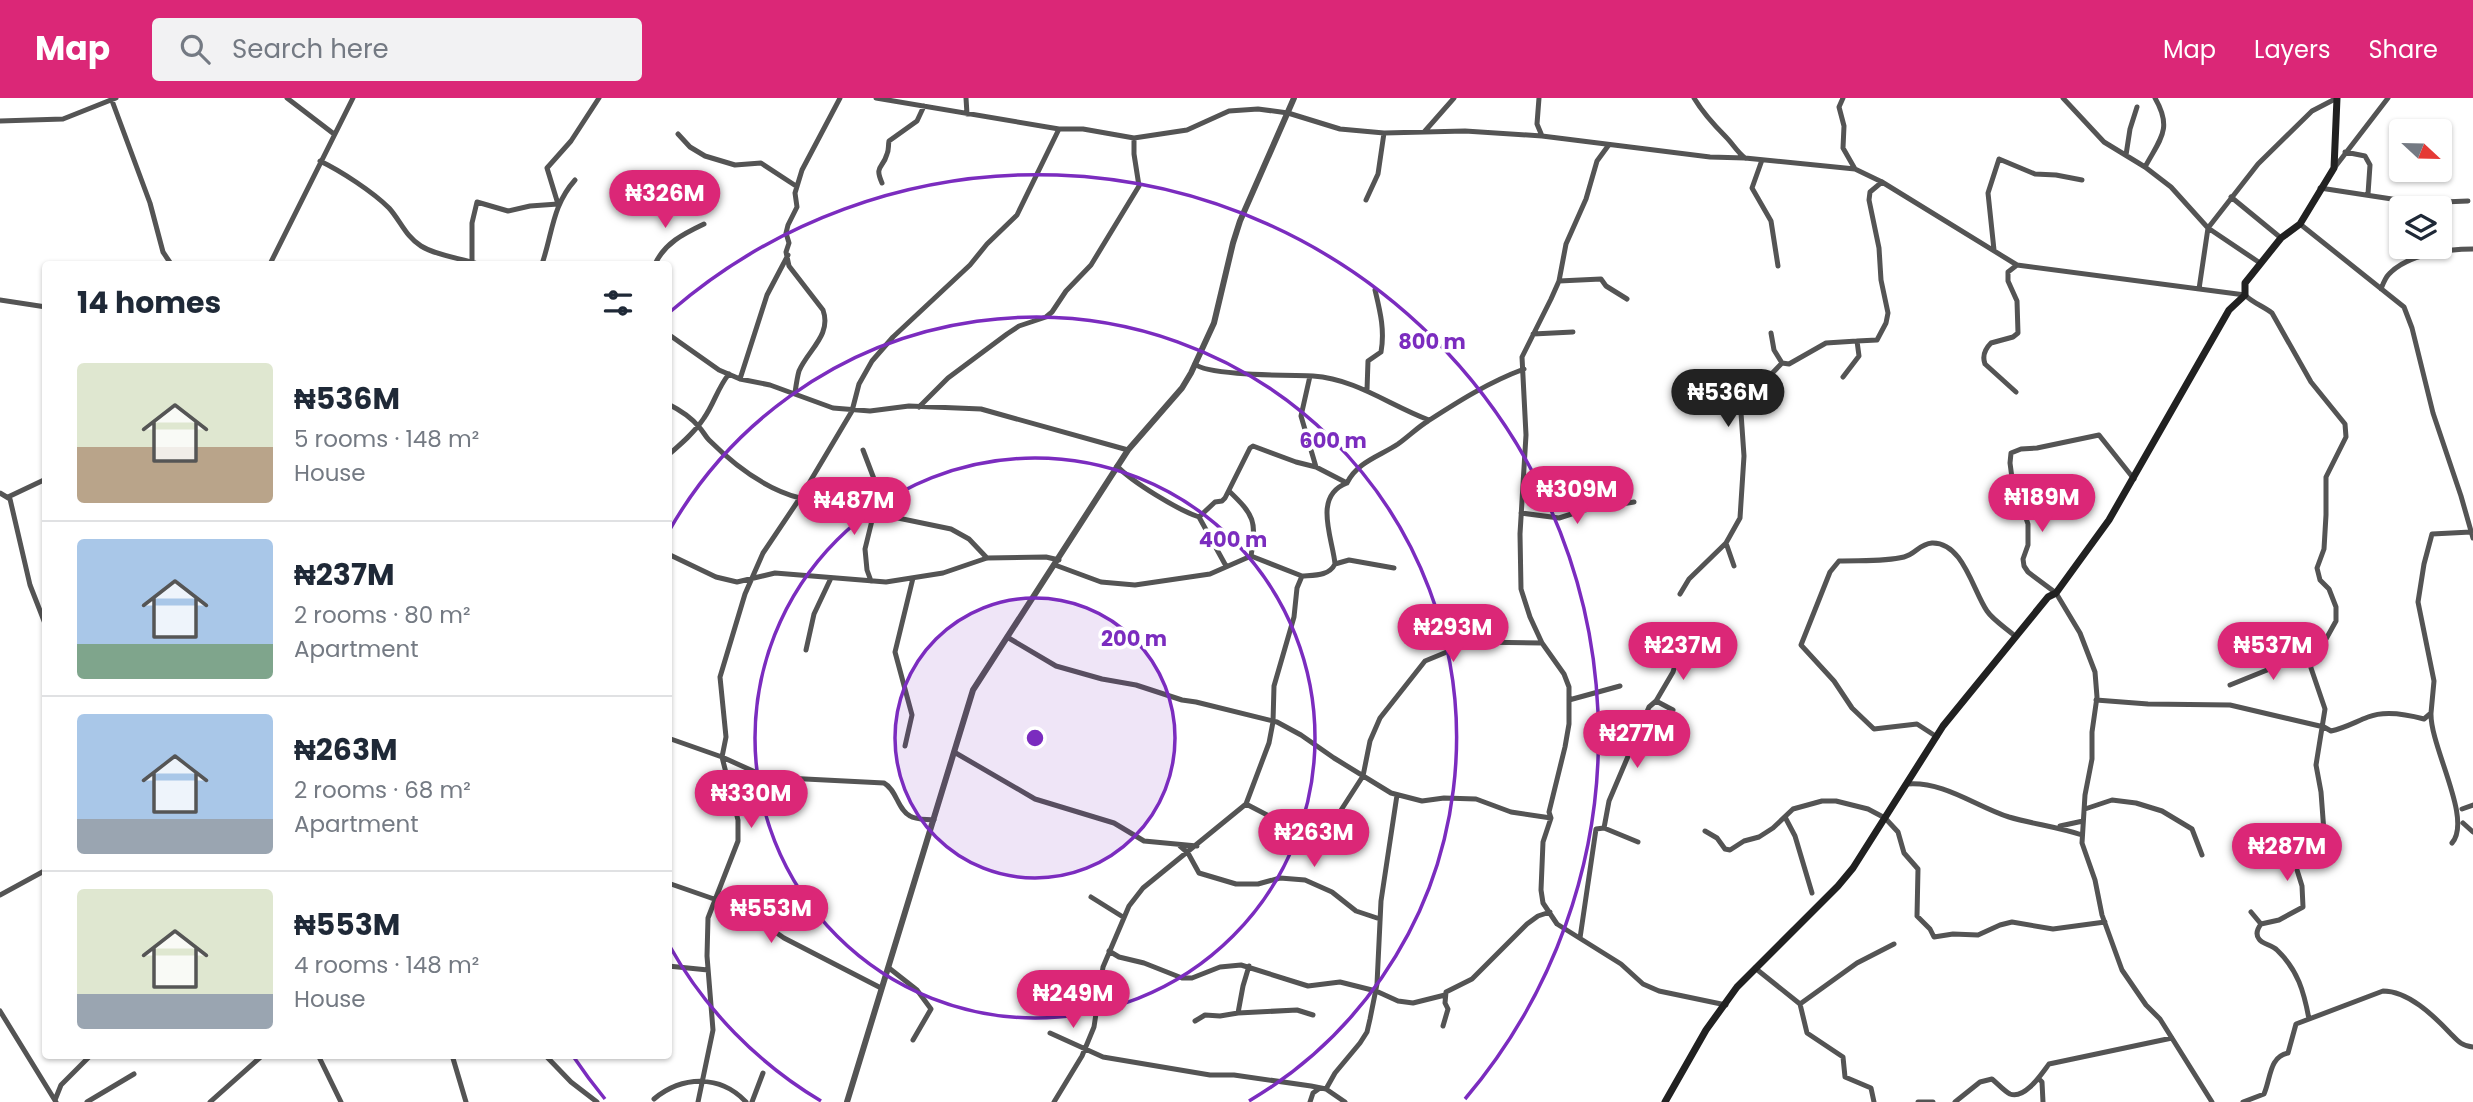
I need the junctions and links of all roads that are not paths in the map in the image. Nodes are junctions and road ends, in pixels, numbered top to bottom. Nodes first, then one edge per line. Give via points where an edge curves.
1 (287, 98) edge
2 (353, 98) edge
3 (599, 98) edge
4 (840, 98) edge
5 (876, 98) edge
6 (966, 98) edge
7 (1294, 98) edge
8 (1454, 98) edge
9 (1539, 98) edge
10 (1694, 98) edge
11 (1843, 98) edge
12 (2063, 98) edge
13 (2155, 98) edge
14 (2337, 98) edge
15 (2388, 98) edge
16 (113, 99) edge
17 (924, 106) junction
18 (2137, 107) dead end
19 (1288, 113) junction
20 (967, 114) junction
21 (0, 121) edge
22 (1059, 129) junction
23 (1425, 131) junction
24 (1384, 133) junction
25 (334, 134) junction
26 (678, 134) dead end
27 (1542, 135) junction
28 (1134, 138) junction
29 (1608, 146) junction
30 (2345, 152) junction
31 (2126, 155) junction
32 (1745, 158) junction
33 (1762, 160) junction
34 (320, 161) junction
35 (2145, 167) junction
36 (2334, 168) junction
37 (1855, 169) junction
38 (575, 180) dead end
39 (2082, 180) dead end
40 (1882, 182) junction
41 (882, 183) dead end
42 (796, 186) junction
43 (2320, 188) junction
44 (2368, 194) junction
45 (2231, 197) junction
46 (1366, 200) dead end
47 (2468, 201) dead end
48 (558, 204) junction
49 (704, 224) dead end
50 (2300, 224) junction
51 (2208, 228) junction
52 (2281, 238) junction
53 (2473, 249) edge
54 (1994, 250) junction
55 (170, 261) edge
56 (271, 261) edge
57 (469, 261) edge
58 (475, 261) edge
59 (543, 261) edge
60 (657, 261) edge
61 (2260, 263) junction
62 (786, 265) junction
63 (2017, 265) junction
64 (1778, 266) dead end
65 (1559, 281) junction
66 (2200, 289) junction
67 (2381, 289) junction
68 (1375, 290) dead end
69 (2245, 296) junction
70 (1627, 299) dead end
71 (0, 300) edge
72 (42, 306) edge
73 (1573, 332) dead end
74 (1771, 333) dead end
75 (1533, 334) junction
76 (672, 337) edge
77 (1857, 341) junction
78 (1782, 363) junction
79 (1195, 364) junction
80 (1524, 369) junction
81 (729, 374) junction
82 (1310, 376) junction
83 (1843, 377) dead end
84 (740, 379) junction
85 (1367, 390) junction
86 (2016, 392) dead end
87 (795, 393) junction
88 (672, 406) edge
89 (918, 407) junction
90 (852, 411) junction
91 (1429, 420) junction
92 (698, 425) junction
93 (863, 450) dead end
94 (1128, 450) junction
95 (672, 451) edge
96 (1117, 466) junction
97 (1316, 467) junction
98 (2134, 479) junction
99 (42, 481) edge
100 (1347, 483) junction
101 (1229, 491) junction
102 (0, 493) edge
103 (8, 497) junction
104 (801, 497) junction
105 (1634, 502) dead end
106 (874, 512) junction
107 (1521, 513) junction
108 (1199, 517) junction
109 (2472, 535) edge
110 (1726, 543) junction
111 (1251, 555) junction
112 (672, 556) edge
113 (988, 558) junction
114 (1057, 562) junction
115 (1335, 564) junction
116 (1226, 566) junction
117 (1734, 566) dead end
118 (1394, 568) dead end
119 (1302, 576) junction
120 (753, 578) junction
121 (831, 578) junction
122 (913, 578) junction
123 (871, 581) junction
124 (2056, 593) junction
125 (1680, 594) dead end
126 (42, 616) edge
127 (2015, 636) junction
128 (1007, 637) junction
129 (1542, 643) junction
130 (1680, 649) dead end
131 (806, 650) dead end
132 (2310, 659) junction
133 (2230, 685) dead end
134 (1620, 686) dead end
135 (1569, 700) junction
136 (2096, 700) junction
137 (1656, 701) junction
138 (1673, 710) dead end
139 (2431, 713) junction
140 (1273, 722) junction
141 (2324, 727) junction
142 (1937, 737) junction
143 (672, 739) edge
144 (905, 746) dead end
145 (954, 752) junction
146 (722, 757) junction
147 (1363, 776) junction
148 (1907, 784) junction
149 (1394, 795) junction
150 (1246, 804) junction
151 (2473, 805) edge
152 (2085, 809) junction
153 (2462, 809) junction
154 (1785, 817) junction
155 (1551, 818) junction
156 (1885, 818) junction
157 (934, 820) junction
158 (2083, 821) junction
159 (2463, 823) junction
160 (2057, 827) junction
161 (1604, 828) junction
162 (1705, 831) dead end
163 (2473, 832) edge
164 (2082, 835) junction
165 (1638, 842) dead end
166 (2452, 843) dead end
167 (1179, 846) junction
168 (1197, 846) junction
169 (1188, 853) junction
170 (2202, 855) dead end
171 (42, 872) edge
172 (672, 884) edge
173 (1812, 893) dead end
174 (0, 895) edge
175 (1091, 897) dead end
176 (714, 899) junction
177 (1550, 912) junction
178 (2251, 912) dead end
179 (1123, 917) junction
180 (1380, 919) junction
181 (2105, 922) junction
182 (2261, 924) junction
183 (1580, 938) junction
184 (1895, 944) dead end
185 (1109, 951) junction
186 (672, 966) edge
187 (1249, 966) junction
188 (888, 968) junction
189 (1755, 968) junction
190 (708, 970) junction
191 (881, 988) junction
192 (1376, 991) junction
193 (1445, 995) junction
194 (1800, 1004) junction
195 (1726, 1005) junction
196 (0, 1011) edge
197 (1238, 1013) junction
198 (1313, 1014) dead end
199 (2309, 1019) junction
200 (1195, 1021) dead end
201 (1443, 1026) dead end
202 (1050, 1033) dead end
203 (2172, 1038) junction
204 (913, 1040) dead end
205 (2473, 1047) edge
206 (1085, 1050) junction
207 (87, 1059) edge
208 (258, 1059) edge
209 (320, 1059) edge
210 (453, 1059) edge
211 (549, 1059) edge
212 (763, 1073) dead end
213 (134, 1074) dead end
214 (2039, 1079) junction
215 (703, 1081) junction
216 (1309, 1086) junction
217 (1323, 1088) junction
218 (1313, 1093) junction
219 (654, 1099) dead end
220 (55, 1101) edge
221 (87, 1102) edge
222 (210, 1102) edge
223 (341, 1102) edge
224 (466, 1102) edge
225 (597, 1102) edge
226 (698, 1102) edge
227 (746, 1102) edge
228 (752, 1102) edge
229 (847, 1102) edge
230 (1054, 1102) edge
231 (1310, 1102) edge
232 (1345, 1102) edge
233 (1665, 1102) edge
234 (1874, 1102) edge
235 (1918, 1102) edge
236 (1933, 1102) edge
237 (1955, 1102) edge
238 (2043, 1102) edge
239 (2212, 1102) edge
240 (2243, 1102) edge

1 - 25 street
2 - 25 street
3 - 48 street via 572,141 547,168
4 - 42 street
5 - 17 street
6 - 20 street
7 - 19 street
8 - 23 street
9 - 27 street via 1537,124
10 - 32 street
11 - 37 street via 1839,107 1843,148
12 - 31 street via 2104,142
13 - 35 street via 2165,126
14 - 36 main road
14 - 45 street via 2312,111
15 - 30 street
16 - 21 street via 63,119
16 - 55 street
17 - 20 street
17 - 41 street via 917,121 889,141 879,167
18 - 31 street
19 - 24 street via 1340,129
19 - 28 street via 1246,108 1186,130
19 - 79 street via 1240,221 1214,323
20 - 22 street
22 - 28 street
22 - 90 street via 1017,215 872,361 859,384
23 - 24 street
23 - 27 street
24 - 46 street via 1378,174
25 - 34 street
26 - 42 street via 705,156 735,165 761,163
27 - 29 street
28 - 89 street via 1139,186 1091,265 1046,317 1007,334
29 - 32 street
29 - 65 street via 1597,161 1566,244
30 - 36 street
30 - 44 street via 2365,156 2370,165
31 - 35 street
32 - 33 street
33 - 37 street
33 - 64 street via 1752,188 1771,221
34 - 56 street
34 - 57 street via 381,201 413,240
35 - 51 street via 2171,187
36 - 43 main road
37 - 40 street
38 - 48 street
39 - 54 street via 2035,174 1999,159 1989,193
40 - 54 street
40 - 77 street via 1870,192 1869,200 1888,313 1877,340
42 - 62 street via 797,207 786,233
43 - 44 street
43 - 50 main road
44 - 47 street via 2418,203
45 - 51 street
45 - 52 street
48 - 58 street via 508,211 477,202 472,223
48 - 59 street
49 - 60 street via 670,243
50 - 52 main road
50 - 67 street
51 - 61 street
51 - 66 street
52 - 61 main road
53 - 67 street via 2412,260 2387,275
54 - 63 street
61 - 69 main road via 2245,283
62 - 84 street via 759,318
62 - 87 street via 826,319 824,331 800,368
63 - 66 street
63 - 86 street via 2008,272 2008,281 2017,301 2020,330 2013,337 1991,343 1983,359
65 - 70 street via 1601,279
65 - 75 street
66 - 69 street
67 - 109 street via 2404,307 2407,315
68 - 85 street via 1383,323 1382,343 1381,352 1368,361
69 - 98 main road via 2229,310
69 - 132 street via 2272,313 2311,382 2345,424 2346,437 2326,477 2324,549 2317,568 2336,607 2336,621
71 - 72 street
73 - 75 street
74 - 78 street
75 - 80 street via 1522,357
76 - 81 street
77 - 78 street via 1826,343 1790,364
77 - 83 street via 1859,356
78 - 110 street via 1741,413 1740,518
79 - 82 street via 1208,371
79 - 94 street via 1182,388
80 - 91 street via 1474,391
80 - 107 street
81 - 84 street
81 - 92 street
82 - 85 street
82 - 97 street via 1301,416
84 - 87 street
85 - 91 street
87 - 90 street
88 - 92 street
89 - 90 street
89 - 94 street via 981,409
90 - 104 street
91 - 100 street via 1367,461
92 - 95 street
92 - 104 street via 707,439 761,482 779,493
93 - 106 street via 879,492
94 - 96 street
96 - 108 street via 1137,483
96 - 114 street
97 - 100 street
97 - 101 street via 1253,446
98 - 124 main road
98 - 124 street via 2099,435 2011,453 2012,478 2028,524 2024,566
99 - 103 street
100 - 115 street via 1339,486 1327,511
101 - 108 street
101 - 111 street via 1250,512 1255,532
102 - 103 street
103 - 126 street
104 - 106 street
104 - 120 street via 763,553
105 - 107 street via 1559,518
106 - 113 street via 960,533
106 - 123 street via 865,549
107 - 129 street via 1521,589
108 - 116 street
109 - 139 street via 2432,534 2424,564 2418,602 2434,681
110 - 117 street
110 - 125 street
111 - 116 street
111 - 119 street
112 - 120 street via 725,580
113 - 114 street via 1046,557
113 - 122 street
114 - 116 street via 1101,582 1135,585 1210,574
114 - 128 street
115 - 118 street via 1349,560
115 - 119 street via 1326,574
119 - 140 street via 1274,686
120 - 121 street via 775,573
120 - 146 street via 722,663 720,691 726,737
121 - 123 street
121 - 131 street via 814,614
122 - 123 street
122 - 144 street via 895,652 912,715
124 - 127 main road
124 - 136 street via 2092,659
127 - 142 main road
127 - 142 street via 1985,609 1974,582 1945,546 1921,545 1900,558 1839,561 1830,572 1801,645 1874,729 1917,724
128 - 140 street via 1076,673
128 - 145 street via 973,690
129 - 135 street via 1564,674
129 - 147 street via 1471,642 1425,661 1380,718
130 - 137 street via 1673,673
132 - 133 street via 2277,666
132 - 141 street via 2323,698
134 - 135 street
135 - 155 street
136 - 141 street via 2230,705
136 - 152 street
137 - 138 street
137 - 161 street via 1649,707 1609,801
139 - 141 street via 2424,719 2386,713 2341,729
139 - 153 street
140 - 147 street
140 - 150 street
141 - 182 street via 2316,765 2324,832 2288,841 2302,886 2303,907
142 - 148 main road
143 - 146 street
145 - 157 street
145 - 167 street via 1035,799 1114,823 1144,841
146 - 157 street via 766,777 884,783 912,818
146 - 176 street via 738,820 738,841
147 - 149 street
147 - 150 street via 1334,821 1304,834
148 - 156 main road
148 - 160 street via 1946,789 1983,808
149 - 155 street via 1422,801 1476,799 1511,812
149 - 180 street
150 - 168 street
151 - 153 street
152 - 158 street
152 - 170 street via 2112,800 2162,811 2192,829
153 - 159 street
154 - 156 street via 1793,809 1836,800
154 - 162 street via 1759,837 1730,850
154 - 173 street
155 - 177 street via 1544,842 1541,890
156 - 181 street via 1898,832 1903,853 1918,869 1917,916 1934,937 1978,935 2012,922 2053,929
156 - 189 main road via 1838,886
157 - 188 street
158 - 160 street
158 - 164 street
159 - 163 street
159 - 166 street
160 - 164 street
161 - 165 street
161 - 183 street via 1596,829 1594,837
164 - 181 street
167 - 168 street
167 - 169 street
168 - 169 street
169 - 179 street via 1135,895
169 - 180 street via 1199,873 1236,884 1305,880 1332,892 1356,911
171 - 174 street
172 - 176 street
175 - 179 street
176 - 190 street via 707,925
176 - 191 street
177 - 183 street via 1557,924
177 - 193 street via 1527,924 1472,979
178 - 182 street
179 - 185 street
180 - 192 street
181 - 203 street via 2122,970
182 - 199 street via 2258,939 2271,944 2298,977
183 - 195 street via 1643,984
184 - 194 street via 1857,963
185 - 187 street via 1182,978 1220,967
185 - 206 street
186 - 190 street
187 - 192 street via 1308,986 1340,982
187 - 197 street
188 - 191 street
188 - 204 street via 917,990 931,1009
189 - 194 street
189 - 195 main road
190 - 215 street via 713,1030
191 - 229 street
192 - 193 street via 1413,1003
192 - 217 street via 1367,1032
193 - 201 street via 1448,1009
194 - 234 street via 1807,1033 1843,1057 1845,1077 1871,1088
195 - 233 main road via 1706,1030
196 - 220 street
197 - 198 street via 1297,1010
197 - 200 street via 1205,1015
199 - 205 street via 2394,991 2425,1010 2457,1041
199 - 240 street via 2296,1024 2288,1053 2274,1060 2264,1094
202 - 206 street
203 - 214 street via 2049,1064
203 - 239 street
206 - 216 street via 1170,1069
206 - 230 street
207 - 220 street via 61,1085
208 - 222 street
209 - 223 street
210 - 224 street
211 - 225 street
212 - 228 street
213 - 221 street
214 - 237 street via 2017,1094 2009,1094 1992,1079 1980,1082
214 - 238 street
215 - 219 street via 668,1087
215 - 226 street
215 - 227 street via 725,1086
216 - 217 street
216 - 218 street
217 - 218 street
217 - 232 street
218 - 231 street
235 - 236 street

